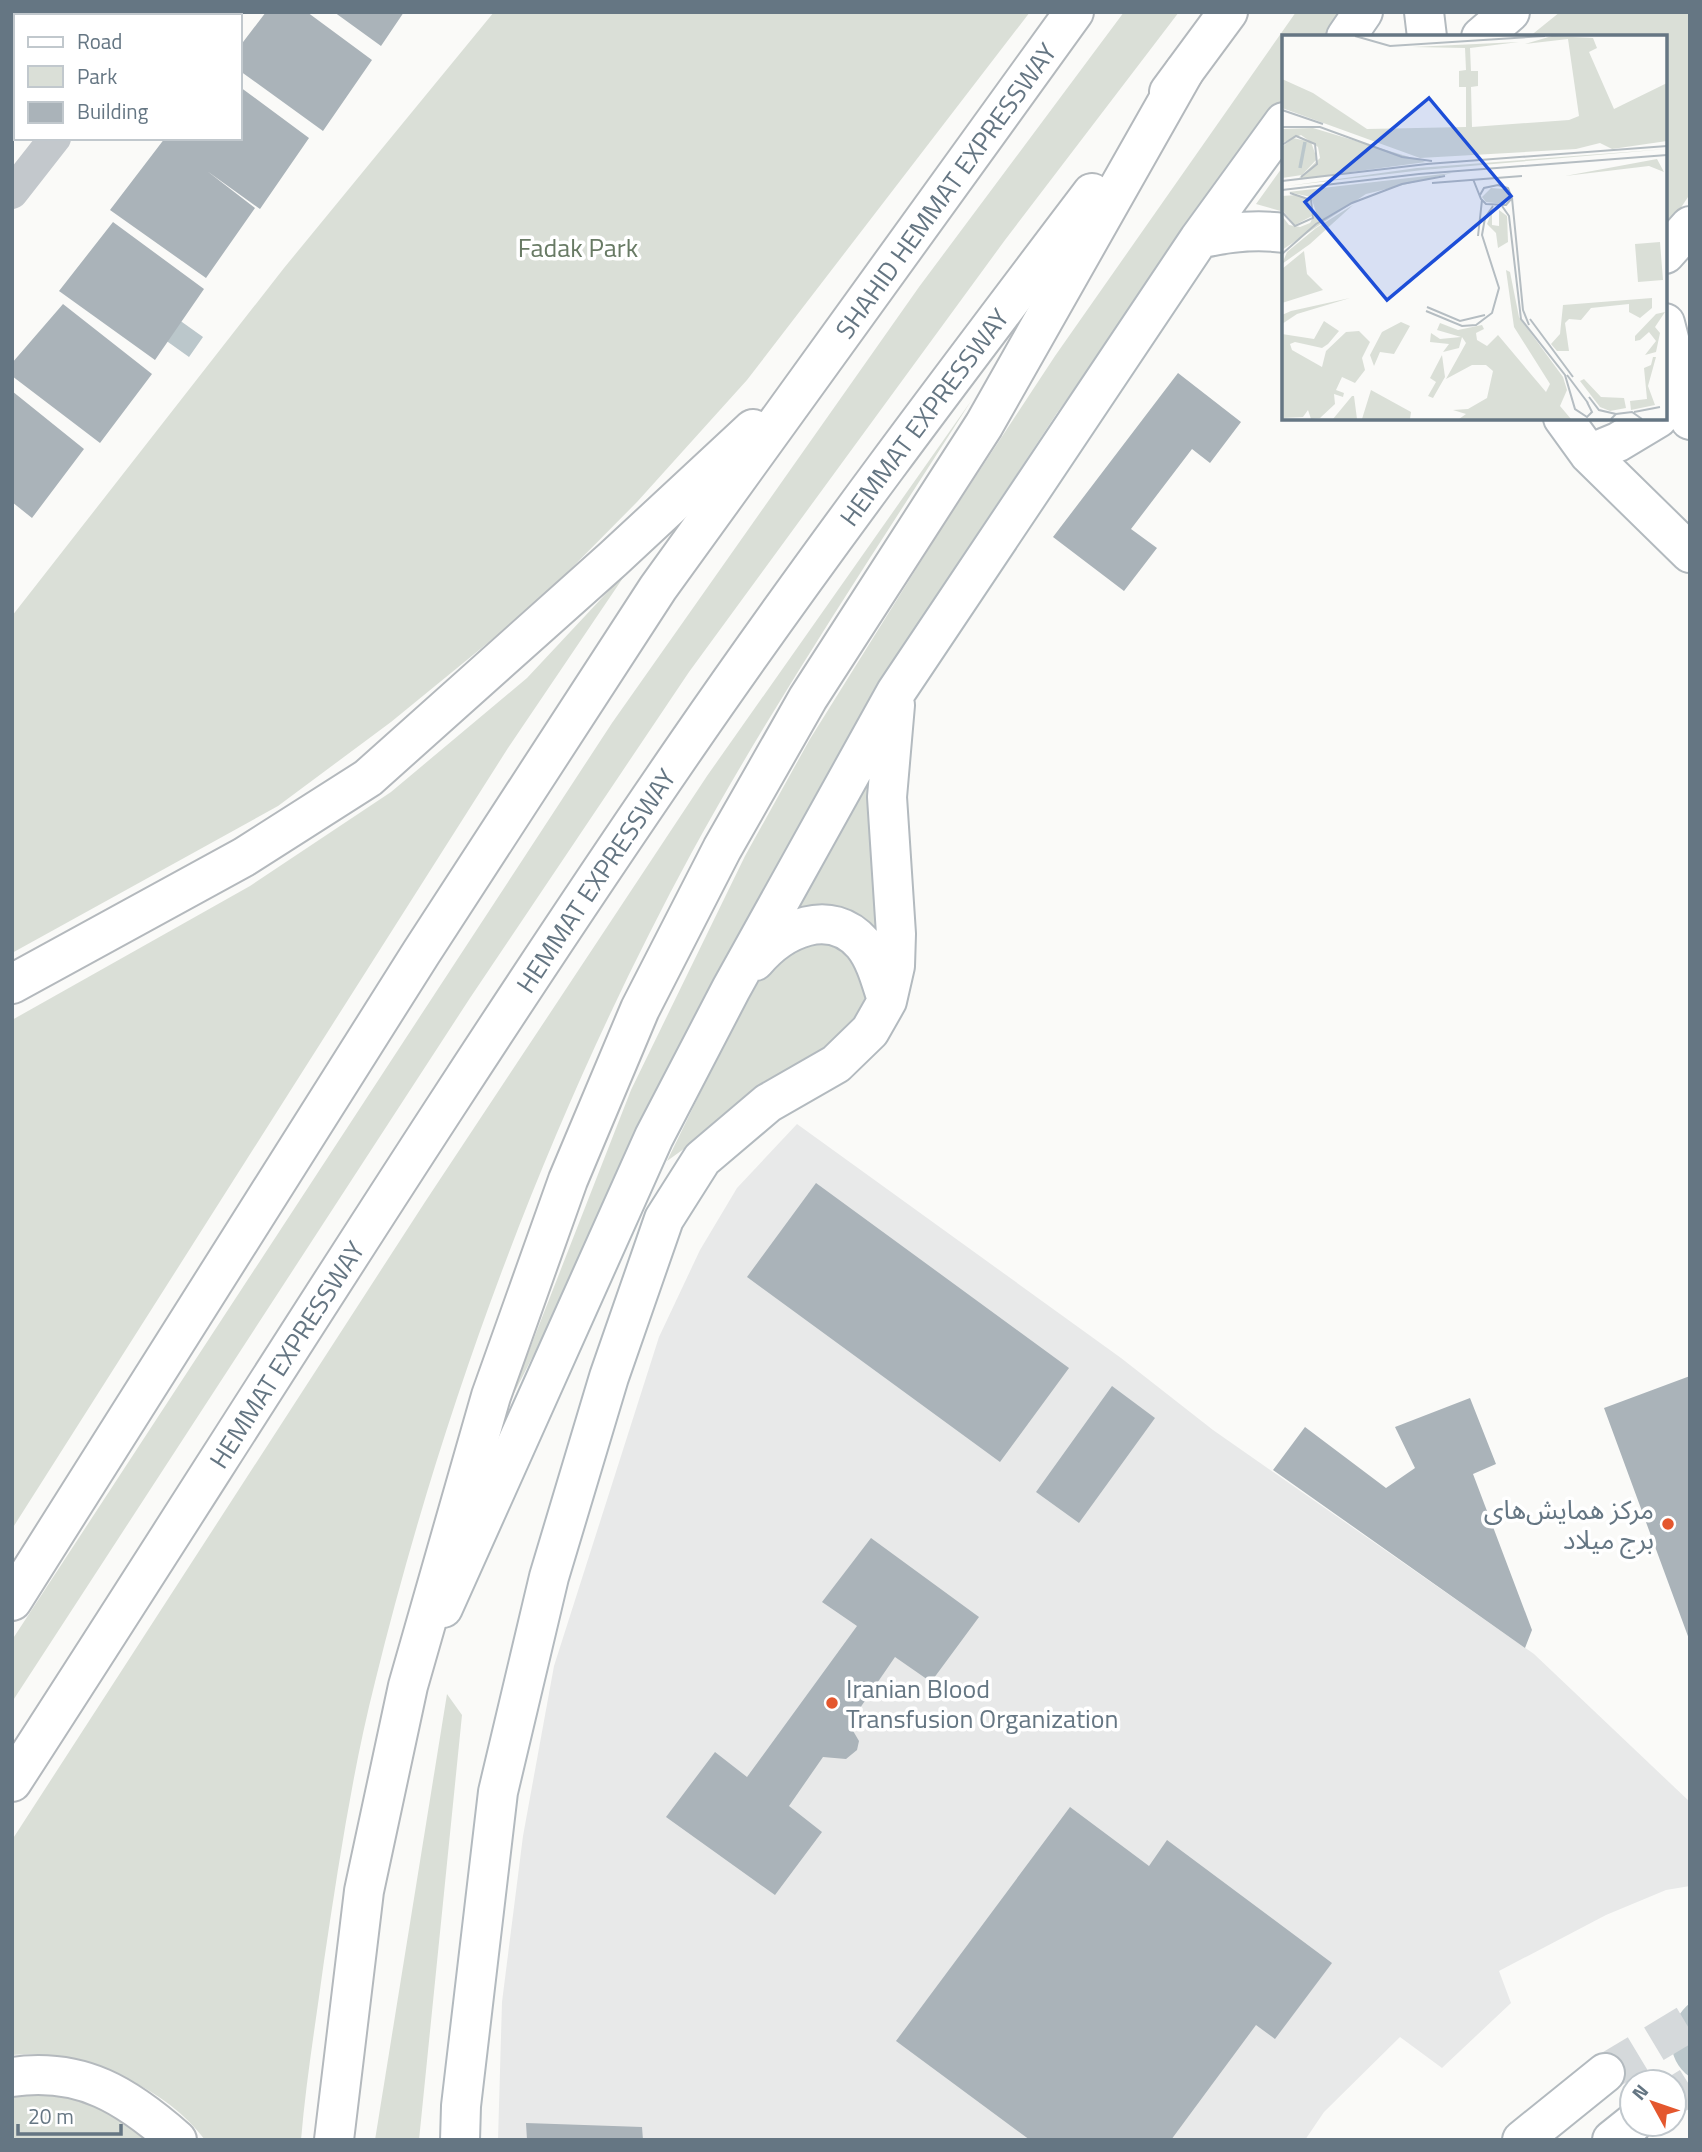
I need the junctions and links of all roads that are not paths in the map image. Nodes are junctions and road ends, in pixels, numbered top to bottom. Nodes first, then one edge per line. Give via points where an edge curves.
1 (1074, 12) edge
2 (1228, 12) edge
3 (1363, 12) edge
4 (1424, 12) edge
5 (1510, 12) edge
6 (1347, 35) edge
7 (1427, 35) edge
8 (1483, 35) edge
9 (1184, 72) junction
10 (1282, 125) edge
11 (53, 140) edge
12 (12, 193) edge
13 (1690, 226) edge
14 (1282, 233) edge
15 (1199, 239) junction
16 (1667, 252) edge
17 (1667, 343) edge
18 (819, 368) junction
19 (1674, 413) edge
20 (1564, 420) edge
21 (1660, 420) edge
22 (1589, 454) junction
23 (1690, 553) edge
24 (896, 692) junction
25 (12, 984) edge
26 (731, 989) junction
27 (887, 1001) junction
28 (12, 1601) edge
29 (408, 1686) junction
30 (12, 1782) edge
31 (1605, 2073) tunnel mouth
32 (12, 2077) edge
33 (177, 2140) edge
34 (334, 2140) edge
35 (460, 2140) edge
36 (1522, 2140) edge

1 - 18 main road, SHAHID HEMMAT EXPRESSWAY
2 - 9 main road, HEMMAT EXPRESSWAY
3 - 6 main road
4 - 7 main road
5 - 8 main road
9 - 29 main road via 984,425 808,698 722,849 640,1009 568,1180 491,1396
9 - 30 main road, HEMMAT EXPRESSWAY via 858,504 686,746
10 - 15 main road
11 - 12 street
13 - 16 main road
14 - 15 main road via 1231,231
15 - 24 main road
17 - 19 main road
18 - 25 main road via 368,778 244,857
18 - 28 main road via 658,589 421,953
20 - 22 main road
21 - 22 main road
22 - 23 main road
24 - 26 main road
24 - 27 main road via 887,796 895,966
26 - 27 main road via 784,935 811,922 838,927 863,943
26 - 29 main road via 654,1137
27 - 35 main road via 870,1031 836,1064 768,1103 702,1159 664,1220 609,1377 550,1577 498,1792
29 - 34 main road via 364,1891
31 - 36 main road
32 - 33 main road via 67,2075 111,2091

